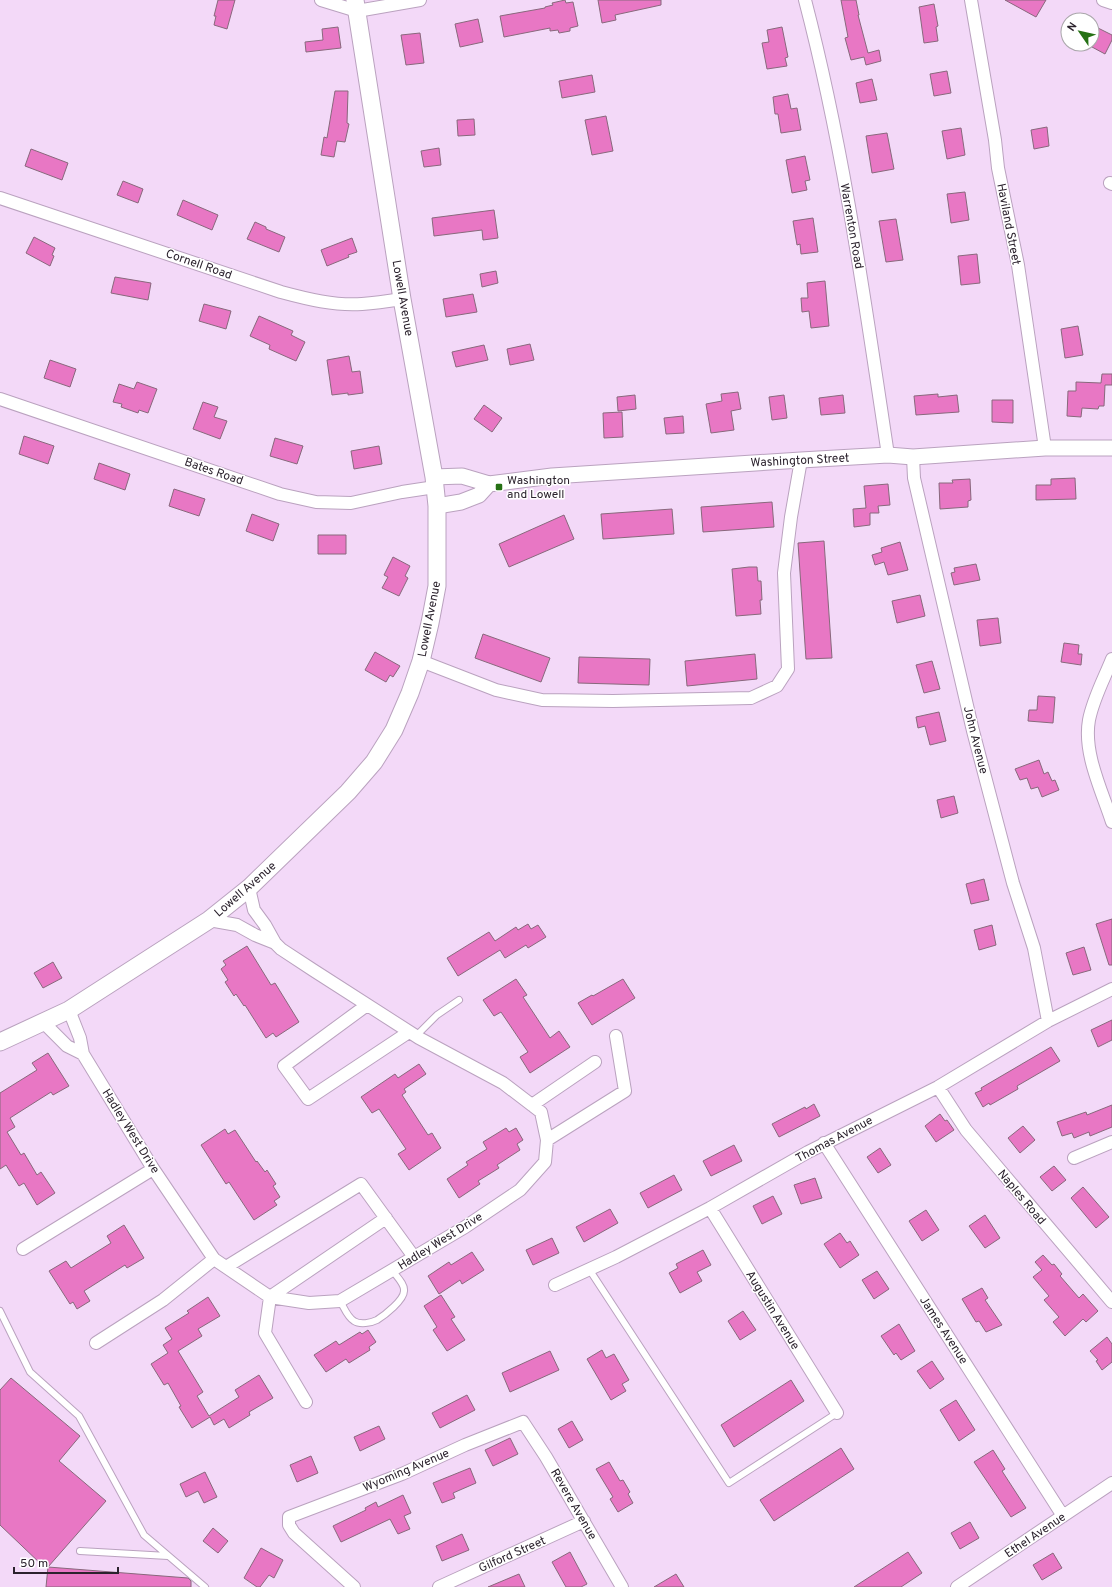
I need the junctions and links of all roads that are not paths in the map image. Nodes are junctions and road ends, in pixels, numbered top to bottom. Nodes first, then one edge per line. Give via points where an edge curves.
1 (321, 0) edge
2 (420, 0) edge
3 (805, 0) edge
4 (971, 0) edge
5 (1103, 0) edge
6 (1112, 3) edge
7 (356, 5) edge
8 (0, 198) edge
9 (402, 299) junction
10 (0, 399) edge
11 (1045, 448) junction
12 (1112, 448) edge
13 (888, 455) junction
14 (913, 457) junction
15 (801, 460) junction
16 (434, 482) junction
17 (490, 484) junction
18 (437, 506) junction
19 (1112, 659) edge
20 (421, 661) junction
21 (1112, 822) edge
22 (249, 888) junction
23 (209, 920) junction
24 (275, 943) junction
25 (1112, 989) edge
26 (459, 1000) dead end
27 (367, 1005) junction
28 (69, 1010) junction
29 (1048, 1021) junction
30 (44, 1023) junction
31 (412, 1034) junction
32 (616, 1036) dead end
33 (0, 1042) edge
34 (83, 1054) junction
35 (595, 1062) dead end
36 (938, 1087) junction
37 (532, 1105) junction
38 (547, 1140) junction
39 (1112, 1142) edge
40 (824, 1143) junction
41 (1074, 1158) dead end
42 (153, 1169) junction
43 (710, 1208) junction
44 (386, 1218) junction
45 (23, 1249) dead end
46 (414, 1257) junction
47 (214, 1259) junction
48 (226, 1268) junction
49 (589, 1269) junction
50 (392, 1270) junction
51 (555, 1285) dead end
52 (270, 1298) junction
53 (340, 1301) junction
54 (1112, 1302) edge
55 (0, 1312) edge
56 (96, 1342) dead end
57 (306, 1402) dead end
58 (837, 1413) joint
59 (523, 1422) joint
60 (1112, 1483) edge
61 (1063, 1516) junction
62 (584, 1521) junction
63 (80, 1551) dead end
64 (169, 1556) junction
65 (205, 1587) edge
66 (354, 1587) edge
67 (440, 1587) edge
68 (622, 1587) edge
69 (957, 1587) edge

1 - 7 street
2 - 7 street
3 - 13 street, Warrenton Road via 849,207
4 - 11 street, Haviland Street via 998,168 1018,266
5 - 6 street
7 - 9 main road, Lowell Avenue
8 - 9 street, Cornell Road via 281,292 340,303 361,304
9 - 16 main road, Lowell Avenue
10 - 16 street, Bates Road via 280,494 316,502 351,503
11 - 12 street, Washington Street
11 - 14 street, Washington Street
13 - 14 street, Washington Street
13 - 15 street, Washington Street
14 - 29 street, John Avenue via 914,478 971,724 1013,883 1034,948
15 - 17 street, Washington Street via 560,476
15 - 20 street via 784,573 788,670 777,686 751,698 542,700 496,690
16 - 17 street, Washington Street via 462,476
16 - 18 main road, Lowell Avenue
17 - 18 street via 479,495 461,502
18 - 20 main road, Lowell Avenue via 437,586
19 - 21 street via 1091,711 1088,731 1090,756
20 - 22 main road, Lowell Avenue via 394,730 374,762 348,792
22 - 23 main road, Lowell Avenue
22 - 24 street, Hadley West Drive via 254,910
23 - 24 street, Hadley West Drive via 237,925 255,936
23 - 28 main road, Lowell Avenue
24 - 27 street, Hadley West Drive
25 - 29 street, Thomas Avenue
26 - 31 lane
27 - 31 street, Hadley West Drive
27 - 31 street via 284,1066 308,1099
28 - 30 main road, Lowell Avenue
28 - 34 street, Hadley West Drive
29 - 36 street, Thomas Avenue
30 - 33 main road, Lowell Avenue
30 - 34 street via 67,1046
31 - 37 street, Hadley West Drive via 503,1083
32 - 38 street via 626,1091
34 - 42 street, Hadley West Drive
35 - 37 street
36 - 40 street, Thomas Avenue
36 - 54 street, Naples Road via 966,1130
37 - 38 street, Hadley West Drive via 541,1112
38 - 46 street, Hadley West Drive via 545,1162 520,1190
39 - 41 street
40 - 43 street, Thomas Avenue
40 - 61 street, James Avenue
42 - 45 street
42 - 47 street, Hadley West Drive
43 - 49 street, Thomas Avenue
43 - 58 street, Augustin Avenue
44 - 46 street
44 - 48 street via 361,1184
44 - 52 street
46 - 50 street, Hadley West Drive
47 - 48 street, Hadley West Drive
47 - 56 street via 163,1300
48 - 52 street, Hadley West Drive
49 - 51 street, Thomas Avenue
49 - 58 lane via 729,1483
50 - 53 street, Hadley West Drive
50 - 53 lane via 405,1290 402,1299 377,1320 365,1324 354,1321 347,1315
52 - 53 street, Hadley West Drive via 309,1303
52 - 57 street via 265,1333
55 - 64 lane via 30,1372 79,1416 144,1535
59 - 62 street, Revere Avenue
59 - 66 street, Wyoming Avenue via 402,1474 289,1517 289,1525 294,1533
60 - 61 street, Ethel Avenue
61 - 69 street, Ethel Avenue
62 - 67 street, Gilford Street
62 - 68 street, Revere Avenue
63 - 64 lane
64 - 65 lane

